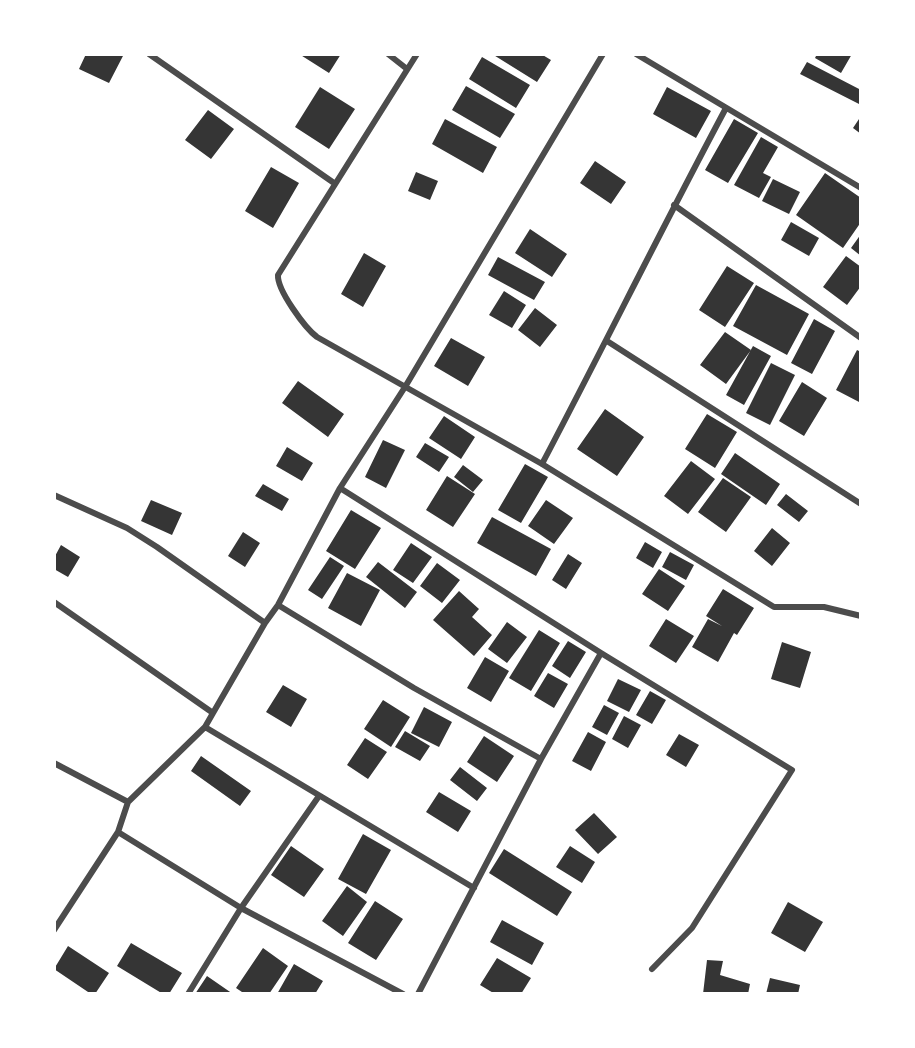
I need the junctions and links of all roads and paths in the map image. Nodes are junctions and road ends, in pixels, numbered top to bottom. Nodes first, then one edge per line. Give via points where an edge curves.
1 (149, 54) edge
2 (388, 54) edge
3 (417, 54) edge
4 (603, 54) edge
5 (636, 54) edge
6 (407, 69) junction
7 (726, 108) junction
8 (334, 183) junction
9 (861, 188) edge
10 (674, 205) junction
11 (861, 338) edge
12 (607, 341) junction
13 (405, 387) junction
14 (542, 464) junction
15 (340, 488) junction
16 (54, 495) edge
17 (861, 504) edge
18 (54, 602) edge
19 (278, 605) junction
20 (861, 616) edge
21 (265, 623) junction
22 (601, 653) junction
23 (213, 713) junction
24 (205, 727) junction
25 (540, 759) junction
26 (54, 763) edge
27 (319, 796) junction
28 (128, 802) junction
29 (118, 832) junction
30 (474, 888) junction
31 (242, 908) junction
32 (54, 930) edge
33 (652, 969) dead end
34 (188, 994) edge
35 (403, 994) edge
36 (418, 994) edge

1 - 8 street
2 - 6 street
3 - 6 street
4 - 13 street
5 - 7 street
6 - 8 street
7 - 9 street
7 - 10 street
8 - 13 street via 281,268 278,281 313,334
10 - 11 street
10 - 12 street
12 - 14 street
12 - 17 street
13 - 14 street
13 - 15 street
14 - 20 street via 774,607 824,607
15 - 19 street
15 - 22 street
16 - 21 street via 128,528
18 - 23 street
19 - 21 street
19 - 25 street
21 - 23 street
22 - 25 street
22 - 33 street via 792,770 692,928
23 - 24 street
24 - 27 street
24 - 28 street
25 - 30 street
26 - 28 street
27 - 30 street
27 - 31 street
28 - 29 street
29 - 31 street
29 - 32 street
30 - 36 street
31 - 34 street
31 - 35 street

